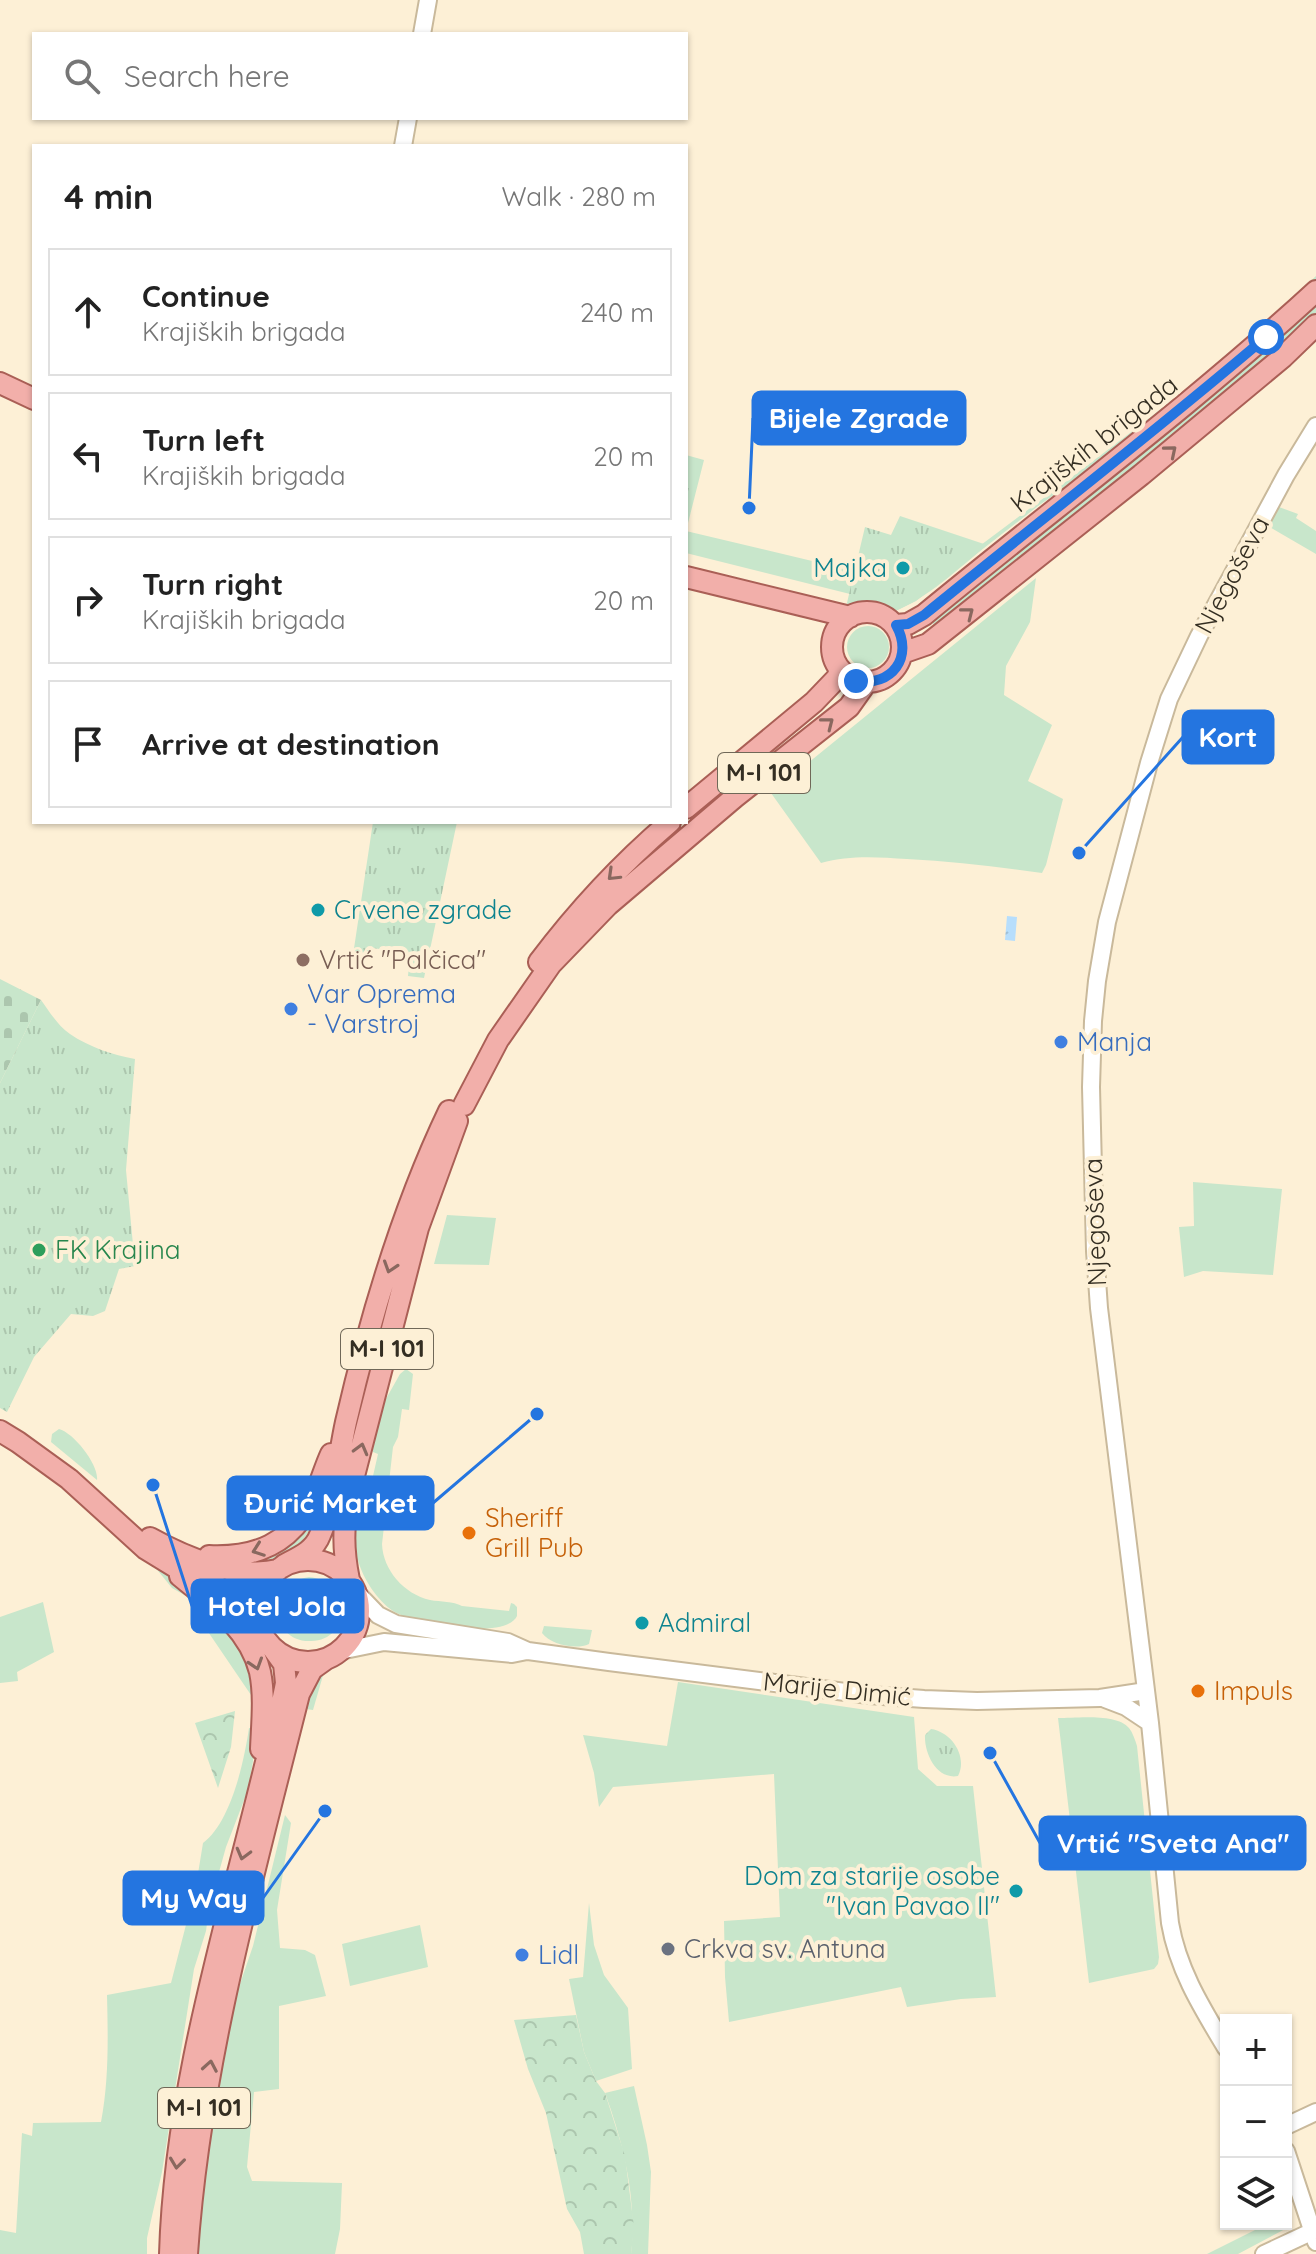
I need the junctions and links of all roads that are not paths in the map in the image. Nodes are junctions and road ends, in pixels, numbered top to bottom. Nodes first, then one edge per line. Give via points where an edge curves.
1 (428, 0) edge
2 (422, 32) edge
3 (408, 120) edge
4 (403, 144) edge
5 (1316, 291) edge
6 (1316, 325) edge
7 (0, 383) edge
8 (32, 398) edge
9 (1316, 426) edge
10 (688, 577) edge
11 (788, 601) junction
12 (850, 617) junction
13 (896, 625) junction
14 (832, 641) junction
15 (902, 653) junction
16 (840, 670) junction
17 (866, 683) junction
18 (688, 806) edge
19 (668, 824) edge
20 (456, 1108) junction
21 (0, 1419) edge
22 (346, 1422) junction
23 (0, 1431) edge
24 (146, 1549) junction
25 (186, 1555) junction
26 (281, 1568) junction
27 (352, 1585) junction
28 (259, 1626) junction
29 (271, 1646) junction
30 (528, 1651) junction
31 (333, 1655) junction
32 (1146, 1691) junction
33 (1100, 1698) junction
34 (1150, 1723) junction
35 (257, 1800) junction
36 (1220, 2038) edge
37 (1316, 2112) edge
38 (1292, 2123) edge
39 (1288, 2158) edge
40 (1314, 2237) edge
41 (170, 2254) edge
42 (187, 2254) edge
43 (1264, 2254) edge

1 - 2 street
3 - 4 street
5 - 13 main road, Krajiških brigada via 1188,404 924,615
15 -> 6 main road, Krajiških brigada / M-I 101 via 928,644 1079,526
7 - 8 main road
9 - 32 street, Njegoševa via 1169,699 1120,873 1097,981 1091,1087 1095,1251
10 - 11 main road
11 - 12 main road
11 - 14 main road
12 - 13 main road via 866,611
12 - 14 main road via 837,627
13 - 15 main road
14 - 16 main road
15 - 17 main road, Krajiških brigada / M-I 101 via 885,678
16 - 17 main road
16 - 18 main road, M-I 101 via 814,702
20 -> 17 main road, Krajiških brigada / M-I 101 via 551,964 608,905 849,707
19 -> 20 main road, Krajiških brigada / M-I 101 via 597,890 498,1016
20 -> 22 main road, Krajiških brigada / M-I 101 via 413,1192
27 -> 20 main road, Krajiških brigada / M-I 101 via 343,1545 355,1472 418,1228
21 - 25 main road via 69,1464 148,1537
22 -> 25 main road via 313,1499 285,1536 247,1555
22 - 26 main road, Krajiških brigada / M-I 101 via 319,1537 306,1554
23 - 24 main road via 69,1479
24 - 28 main road via 240,1597
24 -> 35 main road via 227,1617 255,1657 262,1711
25 - 26 main road via 242,1572
26 - 27 main road via 298,1561 326,1563
26 - 28 main road, M-I 101 via 260,1592
27 - 30 street, Marije Dimić via 388,1621 508,1642
27 - 31 main road, M-I 101 via 358,1623
28 - 29 main road, M-I 101
29 - 31 main road via 296,1661
29 - 35 main road, M-I 101 via 284,1664 286,1683
30 - 31 street, Marije Dimić via 384,1642
30 - 33 street, Marije Dimić via 869,1695 977,1701
42 -> 31 main road, M-I 101 via 210,2063 236,1950 299,1694 312,1669
32 - 33 street, Marije Dimić
32 - 34 street, Njegoševa
33 - 34 street
34 - 36 street, Njegoševa via 1174,1944
35 -> 41 main road, M-I 101 via 190,2070
37 - 38 street
39 - 40 street
40 - 43 street

